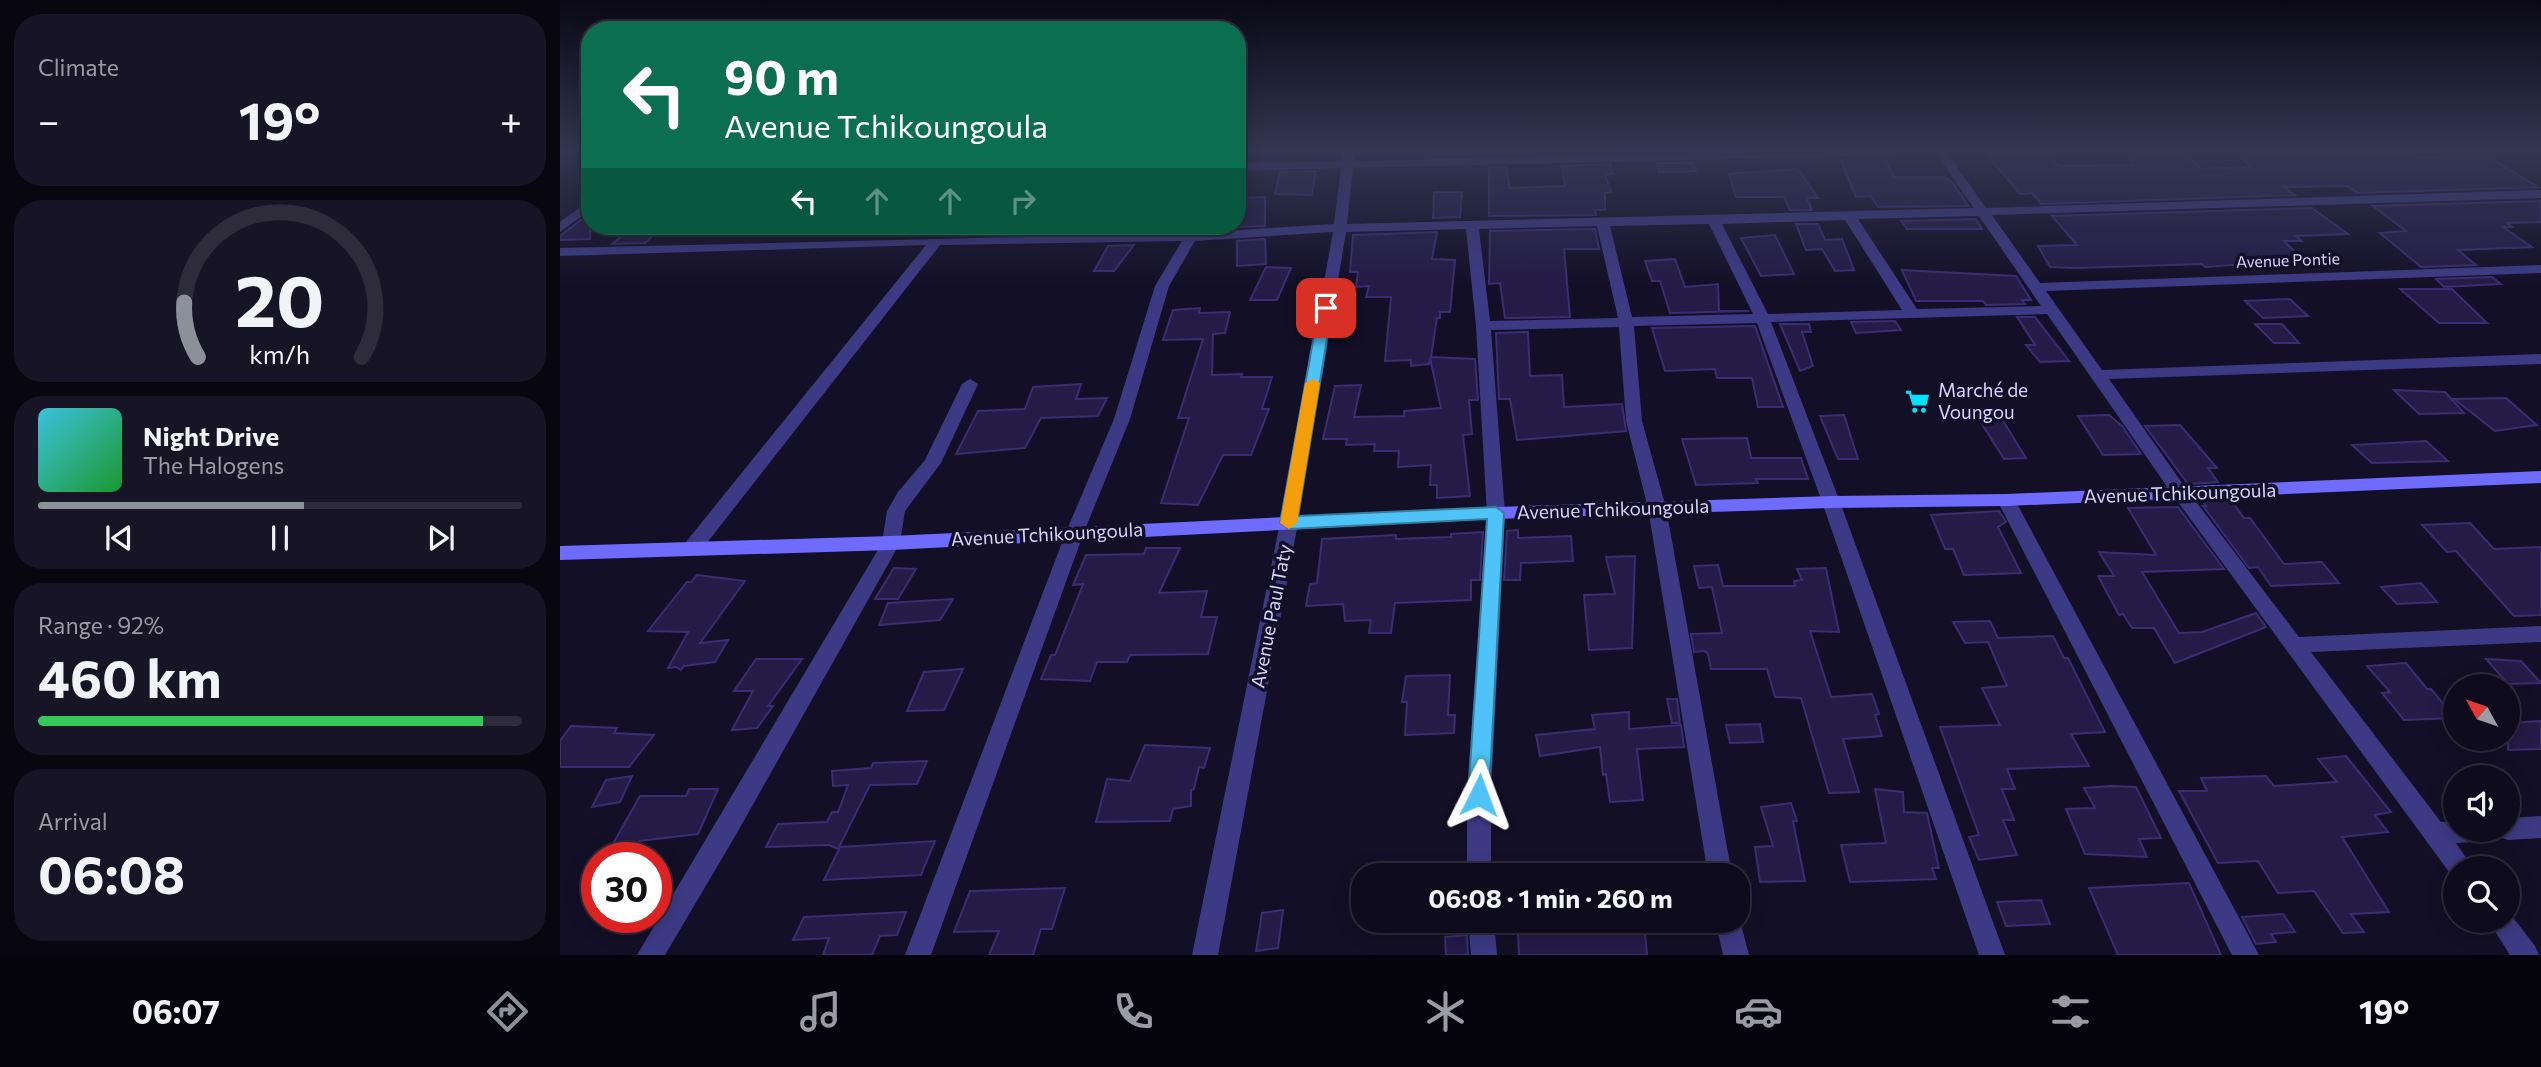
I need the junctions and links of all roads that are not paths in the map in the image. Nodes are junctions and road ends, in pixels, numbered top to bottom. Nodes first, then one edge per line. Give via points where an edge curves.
1 (1343, 196) edge
2 (1971, 196) edge
3 (2489, 196) edge
4 (581, 211) edge
5 (1982, 211) junction
6 (1848, 214) junction
7 (1714, 220) junction
8 (1602, 221) junction
9 (1472, 225) junction
10 (560, 228) edge
11 (1340, 228) junction
12 (1246, 234) edge
13 (1035, 235) edge
14 (1224, 235) edge
15 (1191, 237) junction
16 (1031, 240) junction
17 (936, 241) junction
18 (560, 252) edge
19 (2541, 269) edge
20 (2036, 287) junction
21 (2052, 310) junction
22 (1913, 315) junction
23 (1762, 317) junction
24 (1626, 322) junction
25 (1483, 326) junction
26 (2541, 359) edge
27 (2096, 375) junction
28 (970, 384) dead end
29 (2541, 478) edge
30 (2181, 494) junction
31 (2006, 500) junction
32 (1831, 502) junction
33 (1657, 508) junction
34 (1496, 513) junction
35 (1289, 523) junction
36 (1075, 532) junction
37 (891, 543) junction
38 (692, 548) junction
39 (569, 553) edge
40 (2541, 634) edge
41 (2292, 645) junction
42 (2541, 827) edge
43 (2520, 828) edge
44 (2435, 833) junction
45 (2443, 833) edge
46 (2452, 856) edge
47 (1479, 863) edge
48 (1718, 863) edge
49 (1482, 933) edge
50 (1731, 933) edge
51 (2510, 933) edge
52 (650, 955) edge
53 (918, 955) edge
54 (1205, 955) edge
55 (1483, 955) edge
56 (1736, 955) edge
57 (1992, 955) edge
58 (2246, 955) edge
59 (2526, 955) edge

1 - 11 street, Avenue Paul Taty
2 - 5 street
3 - 5 street
4 - 10 street
5 - 6 street
5 - 20 street
6 - 7 street
6 - 22 street
7 - 8 street
7 - 23 street
8 - 9 street
8 - 24 street
9 - 11 street
9 - 25 street
11 - 12 street
11 - 35 street, Avenue Paul Taty
13 - 16 street
14 - 15 street
15 - 16 street
15 - 36 street via 1162,286 1122,419
16 - 17 street
17 - 18 street
17 - 38 street
19 - 20 street, Avenue Pontie
20 - 21 street
21 - 22 street
21 - 27 street
22 - 23 street
23 - 24 street
23 - 32 street
24 - 25 street
24 - 33 street via 1634,421
25 - 34 street
26 - 27 street
27 - 30 street
28 - 37 street via 932,463 896,511
29 - 30 street, Avenue Tchikoungoula
30 - 31 street, Avenue Tchikoungoula
30 - 41 street
31 - 32 street, Avenue Tchikoungoula
31 - 58 street
32 - 33 street, Avenue Tchikoungoula
32 - 57 street
33 - 34 street, Avenue Tchikoungoula
33 - 48 street
34 - 35 street, Avenue Tchikoungoula
34 - 47 street
35 - 36 street, Avenue Tchikoungoula
35 - 54 street, Avenue Paul Taty
36 - 37 street, Avenue Tchikoungoula
36 - 53 street
37 - 38 street, Avenue Tchikoungoula
37 - 52 street
38 - 39 street, Avenue Tchikoungoula
40 - 41 street
41 - 44 street
42 - 43 street
44 - 45 street
44 - 46 street
49 - 55 street
50 - 56 street
51 - 59 street

